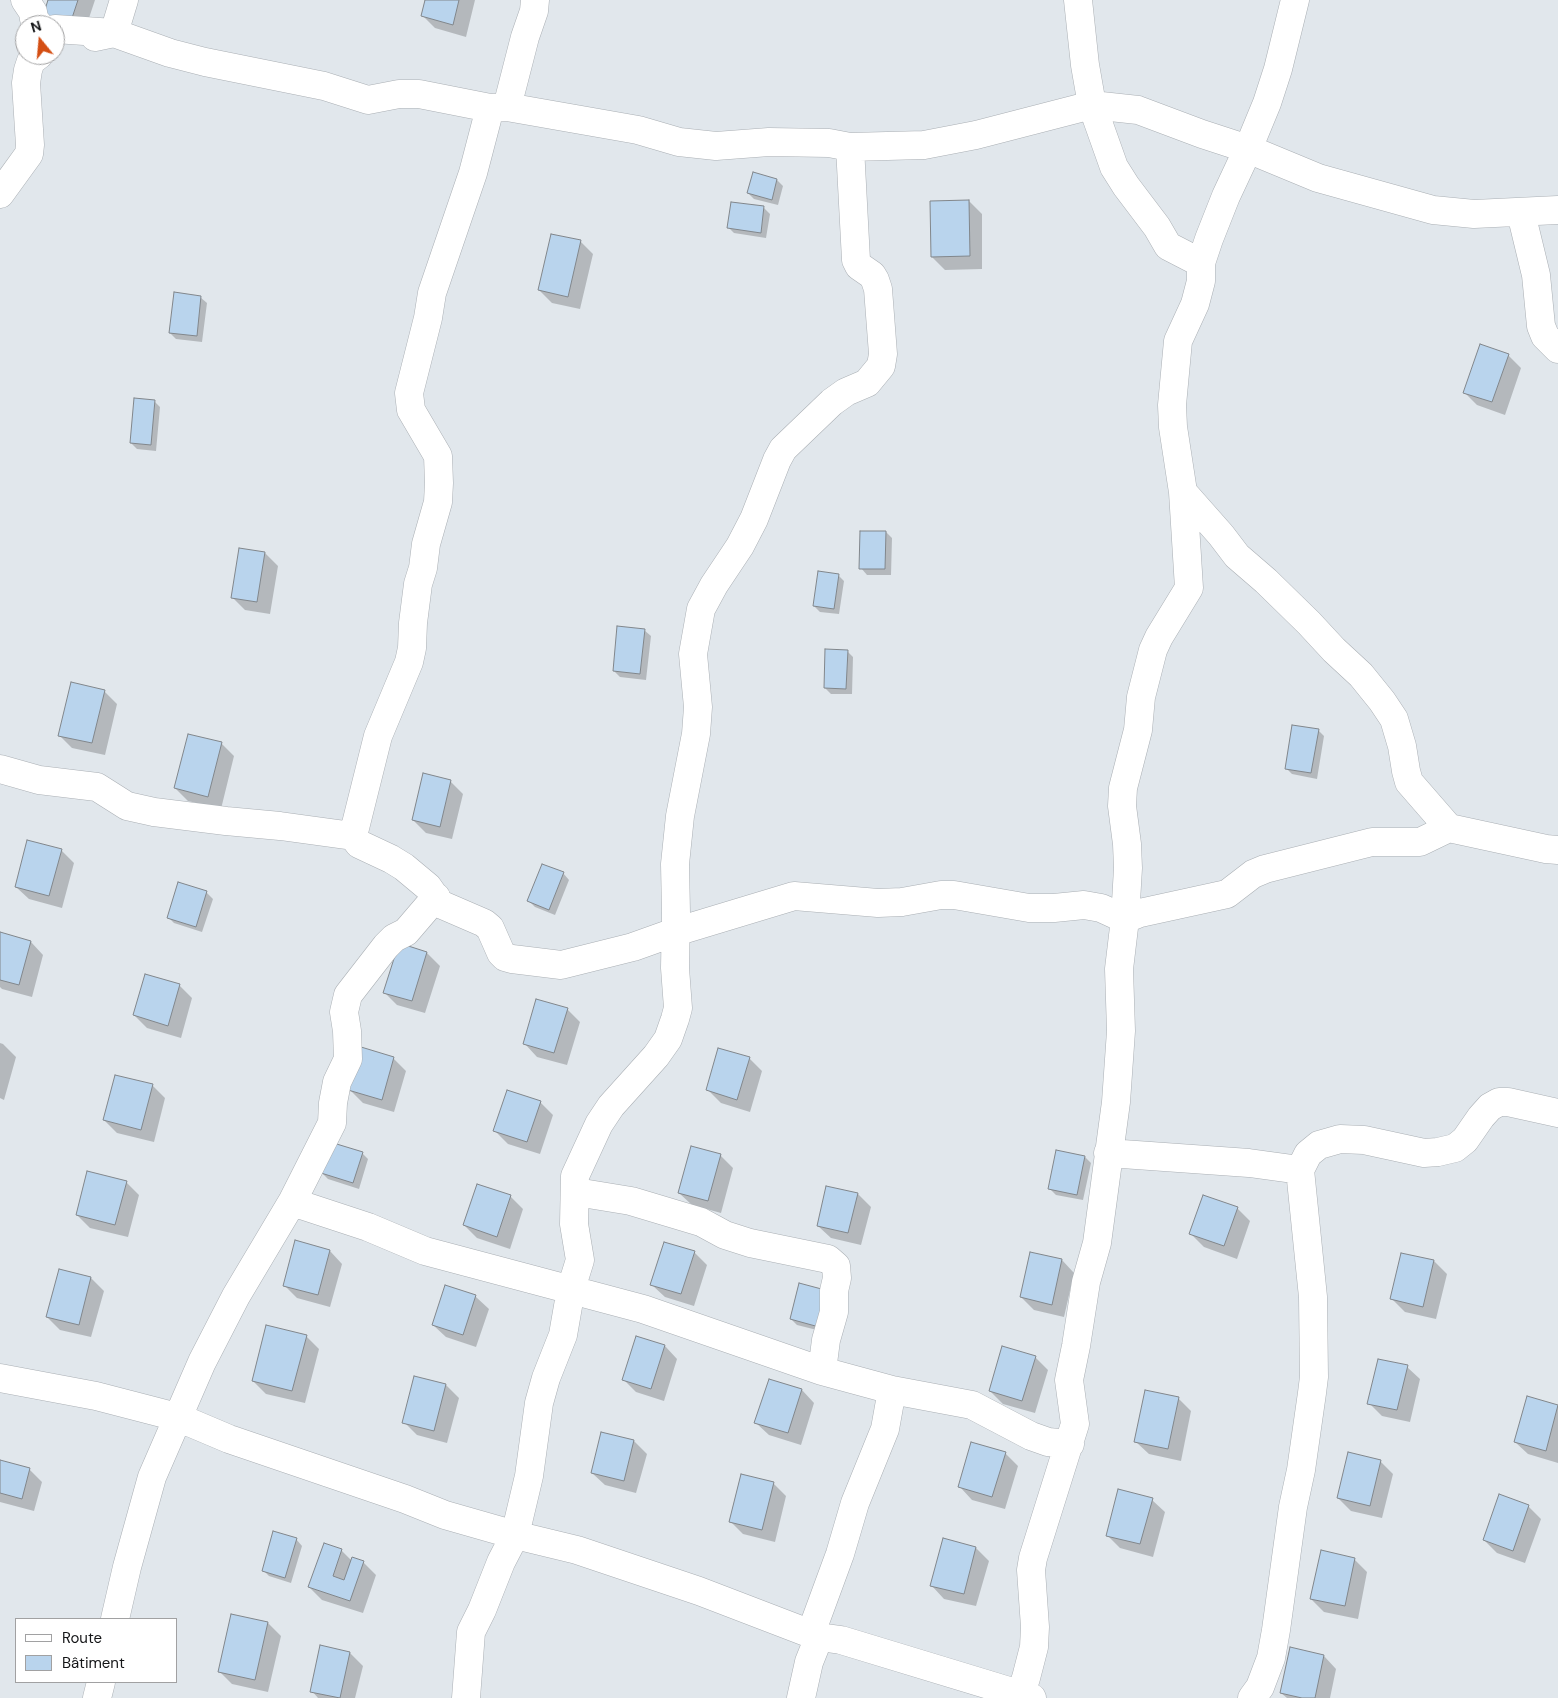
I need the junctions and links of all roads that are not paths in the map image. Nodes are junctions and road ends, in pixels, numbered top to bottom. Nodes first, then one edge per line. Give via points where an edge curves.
1 (25, 0) edge
2 (124, 0) edge
3 (535, 0) edge
4 (1078, 0) edge
5 (1295, 0) edge
6 (33, 15) edge
7 (65, 30) edge
8 (114, 33) junction
9 (65, 45) edge
10 (30, 65) edge
11 (1092, 105) junction
12 (498, 107) junction
13 (850, 147) junction
14 (1248, 149) junction
15 (0, 194) edge
16 (1558, 210) edge
17 (1522, 213) junction
18 (1201, 263) junction
19 (1558, 349) edge
20 (1183, 492) junction
21 (0, 769) edge
22 (1449, 828) junction
23 (354, 836) junction
24 (1558, 850) edge
25 (436, 897) junction
26 (1125, 918) junction
27 (675, 932) junction
28 (1558, 1113) edge
29 (1108, 1153) junction
30 (1300, 1170) junction
31 (576, 1192) junction
32 (292, 1202) junction
33 (571, 1289) junction
34 (822, 1371) junction
35 (0, 1378) edge
36 (892, 1390) junction
37 (177, 1418) junction
38 (1070, 1444) junction
39 (515, 1535) junction
40 (115, 1618) edge
41 (815, 1635) junction
42 (101, 1683) edge
43 (1026, 1696) edge
44 (96, 1698) edge
45 (466, 1698) edge
46 (800, 1698) edge
47 (1252, 1698) edge

1 - 6 street
2 - 8 street
3 - 12 street via 534,11
4 - 11 street
5 - 14 street via 1278,69
7 - 8 street
8 - 9 street
8 - 12 street via 170,53 324,86 368,100 419,94
10 - 15 street via 26,83 29,154
11 - 13 street via 924,145
11 - 14 street via 1138,110
11 - 18 street via 1114,167 1126,186 1168,246
12 - 13 street via 638,130 679,142 716,146 769,142 829,143
12 - 23 street via 432,293 409,393 411,410 438,456 438,502 418,584 409,662 378,736
13 - 27 street via 856,260 872,275 878,290 881,366 866,383 832,402 783,450 740,546 701,608 693,654 698,707 696,734 676,846
14 - 17 street via 1318,178 1433,210 1474,214
14 - 18 street
16 - 17 street
17 - 19 street via 1536,275 1541,326 1545,336
18 - 20 street via 1201,281 1178,341 1172,405
20 - 22 street via 1236,556 1309,623 1382,701 1394,719 1409,782
20 - 26 street via 1188,588 1153,650 1123,788 1128,868
21 - 23 street via 38,780 97,787 127,806 154,812
22 - 24 street
22 - 26 street via 1420,842 1372,842 1265,869 1253,874 1228,894
23 - 25 street via 359,844 404,867
25 - 27 street via 440,904 484,922 501,953 512,959 561,964 633,947
25 - 32 street via 406,932 386,946 348,995 344,1012 348,1060 337,1082 332,1123
26 - 27 street via 1084,905 1029,908 954,895 878,903 794,896
26 - 29 street via 1119,969 1120,1063
27 - 31 street via 678,1008 668,1038 599,1124 575,1176
28 - 30 street via 1499,1102 1490,1107 1455,1148 1424,1153 1364,1140 1340,1139 1318,1144 1308,1154
29 - 30 street
29 - 38 street via 1098,1243 1086,1282 1069,1380 1075,1424
30 - 47 street via 1313,1297 1314,1377 1271,1658 1260,1687
31 - 33 street via 574,1224 580,1260
31 - 34 street via 640,1204 701,1222 750,1243 828,1259 836,1266 837,1278
32 - 33 street via 368,1227 425,1251
32 - 37 street via 236,1296
33 - 34 street via 643,1309
33 - 39 street via 563,1334 539,1404 529,1476
34 - 36 street
35 - 37 street via 96,1396
36 - 38 street via 972,1405 1031,1436
36 - 41 street via 884,1429 855,1504
37 - 39 street via 445,1515
37 - 40 street via 152,1477
38 - 43 street via 1033,1558 1034,1647 1026,1678
39 - 41 street via 577,1550
39 - 45 street via 471,1632
41 - 43 street
41 - 46 street
42 - 44 street

